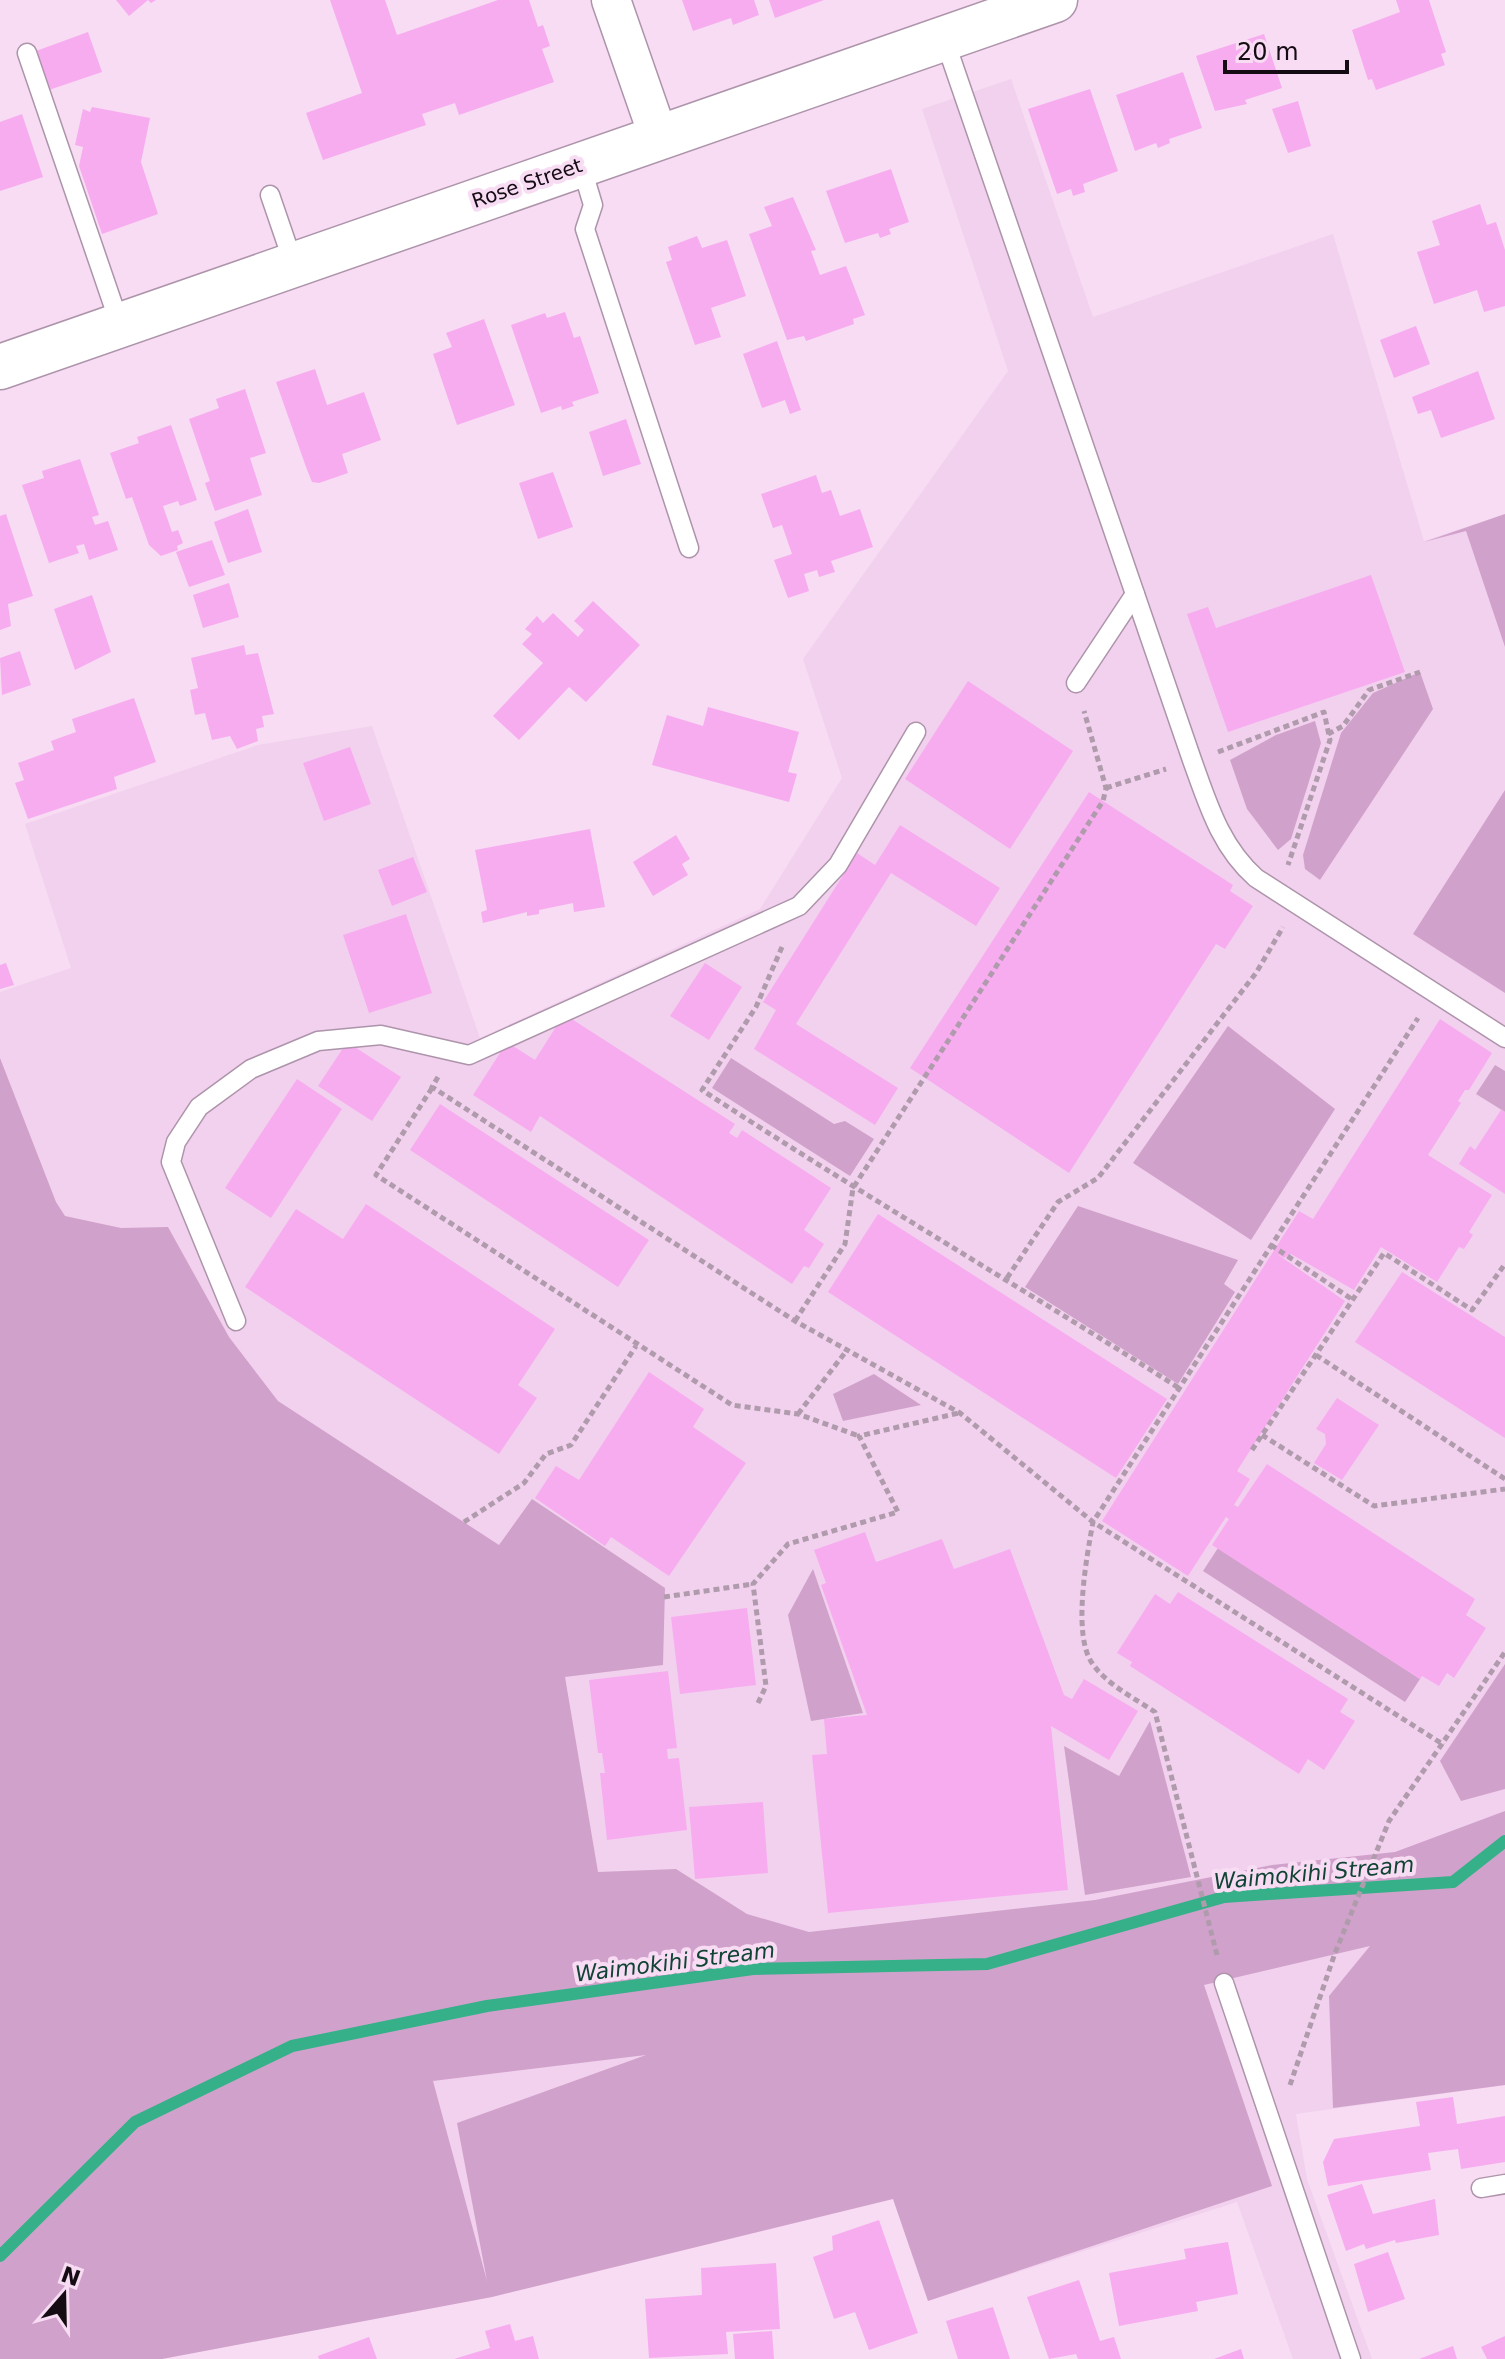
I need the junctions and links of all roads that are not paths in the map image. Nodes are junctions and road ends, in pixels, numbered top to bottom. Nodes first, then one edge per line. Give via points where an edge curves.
1 (611, 0) edge
2 (1055, 0) edge
3 (944, 38) junction
4 (27, 53) dead end
5 (659, 138) junction
6 (581, 165) junction
7 (270, 195) dead end
8 (294, 265) junction
9 (120, 325) junction
10 (0, 367) edge
11 (689, 548) dead end
12 (1135, 594) junction
13 (1076, 683) road end
14 (916, 732) dead end
15 (1505, 1038) edge
16 (236, 1321) dead end
17 (1224, 1983) road end
18 (1505, 2184) edge
19 (1481, 2188) dead end
20 (1351, 2359) edge

1 - 5 street
2 - 3 street, Rose Street
3 - 5 street, Rose Street
3 - 12 lane
4 - 9 lane
5 - 6 street, Rose Street
6 - 8 street, Rose Street
6 - 11 lane via 593,205 585,229
7 - 8 lane
8 - 9 street, Rose Street
9 - 10 street, Rose Street
12 - 13 lane
12 - 15 lane via 1213,820 1228,848 1256,878
14 - 16 lane via 838,865 799,906 469,1055 381,1035 318,1041 251,1069 199,1107 176,1142 171,1162
17 - 20 lane
18 - 19 lane

